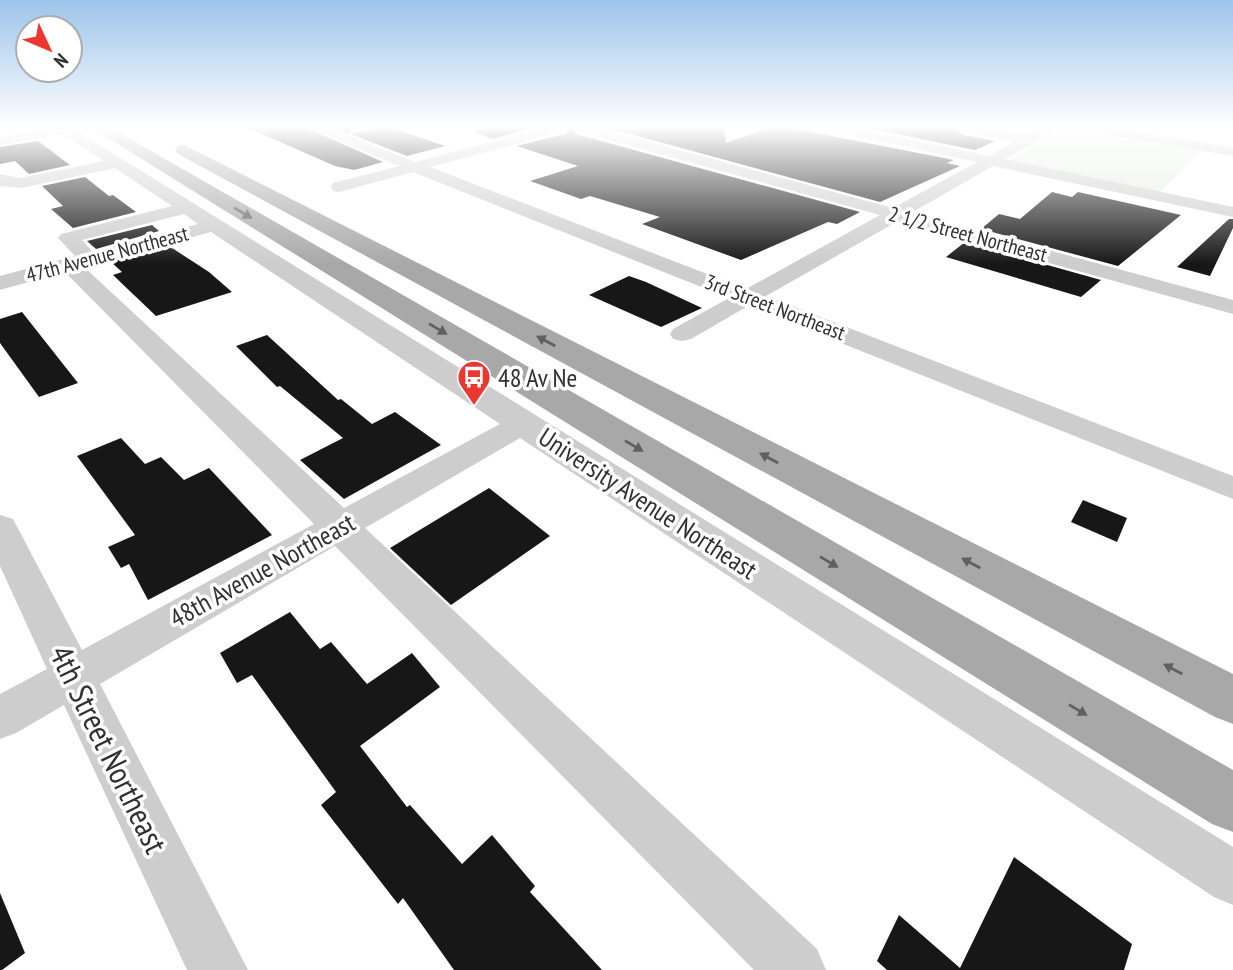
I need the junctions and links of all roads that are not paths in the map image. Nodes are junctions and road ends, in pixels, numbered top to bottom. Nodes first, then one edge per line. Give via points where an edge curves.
1 (68, 173) edge
2 (134, 173) edge
3 (176, 173) edge
4 (230, 173) edge
5 (393, 173) edge
6 (433, 173) edge
7 (748, 173) edge
8 (969, 173) edge
9 (1049, 173) edge
10 (0, 179) edge
11 (339, 187) dead end
12 (168, 195) junction
13 (187, 208) junction
14 (102, 210) dead end
15 (1233, 212) edge
16 (897, 214) junction
17 (49, 223) dead end
18 (215, 225) junction
19 (75, 254) junction
20 (0, 283) edge
21 (748, 297) junction
22 (1233, 307) edge
23 (682, 334) dead end
24 (524, 423) junction
25 (1233, 488) edge
26 (341, 526) junction
27 (0, 528) edge
28 (73, 677) junction
29 (1233, 700) edge
30 (0, 718) edge
31 (1233, 803) edge
32 (1233, 878) edge
33 (218, 970) edge
34 (796, 970) edge

1 - 10 street via 21,183
2 - 12 street, University Avenue Northeast
3 -> 31 main road, University Avenue Northeast
29 -> 4 main road
5 - 11 street
6 - 21 street, 3rd Street Northeast
7 - 16 street, 2 1/2 Street Northeast
8 - 16 street
9 - 15 street
12 - 13 street, University Avenue Northeast
12 - 14 street
13 - 18 street, University Avenue Northeast
13 - 19 street
16 - 21 street
16 - 22 street, 2 1/2 Street Northeast
17 - 19 street
18 - 19 street, 47th Avenue Northeast
18 - 24 street, University Avenue Northeast
19 - 20 street, 47th Avenue Northeast
19 - 26 street
21 - 23 street
21 - 25 street, 3rd Street Northeast
24 - 26 street, 48th Avenue Northeast
24 - 32 street, University Avenue Northeast
26 - 28 street, 48th Avenue Northeast
26 - 34 street
27 - 28 street, 4th Street Northeast
28 - 30 street, 48th Avenue Northeast
28 - 33 street, 4th Street Northeast

